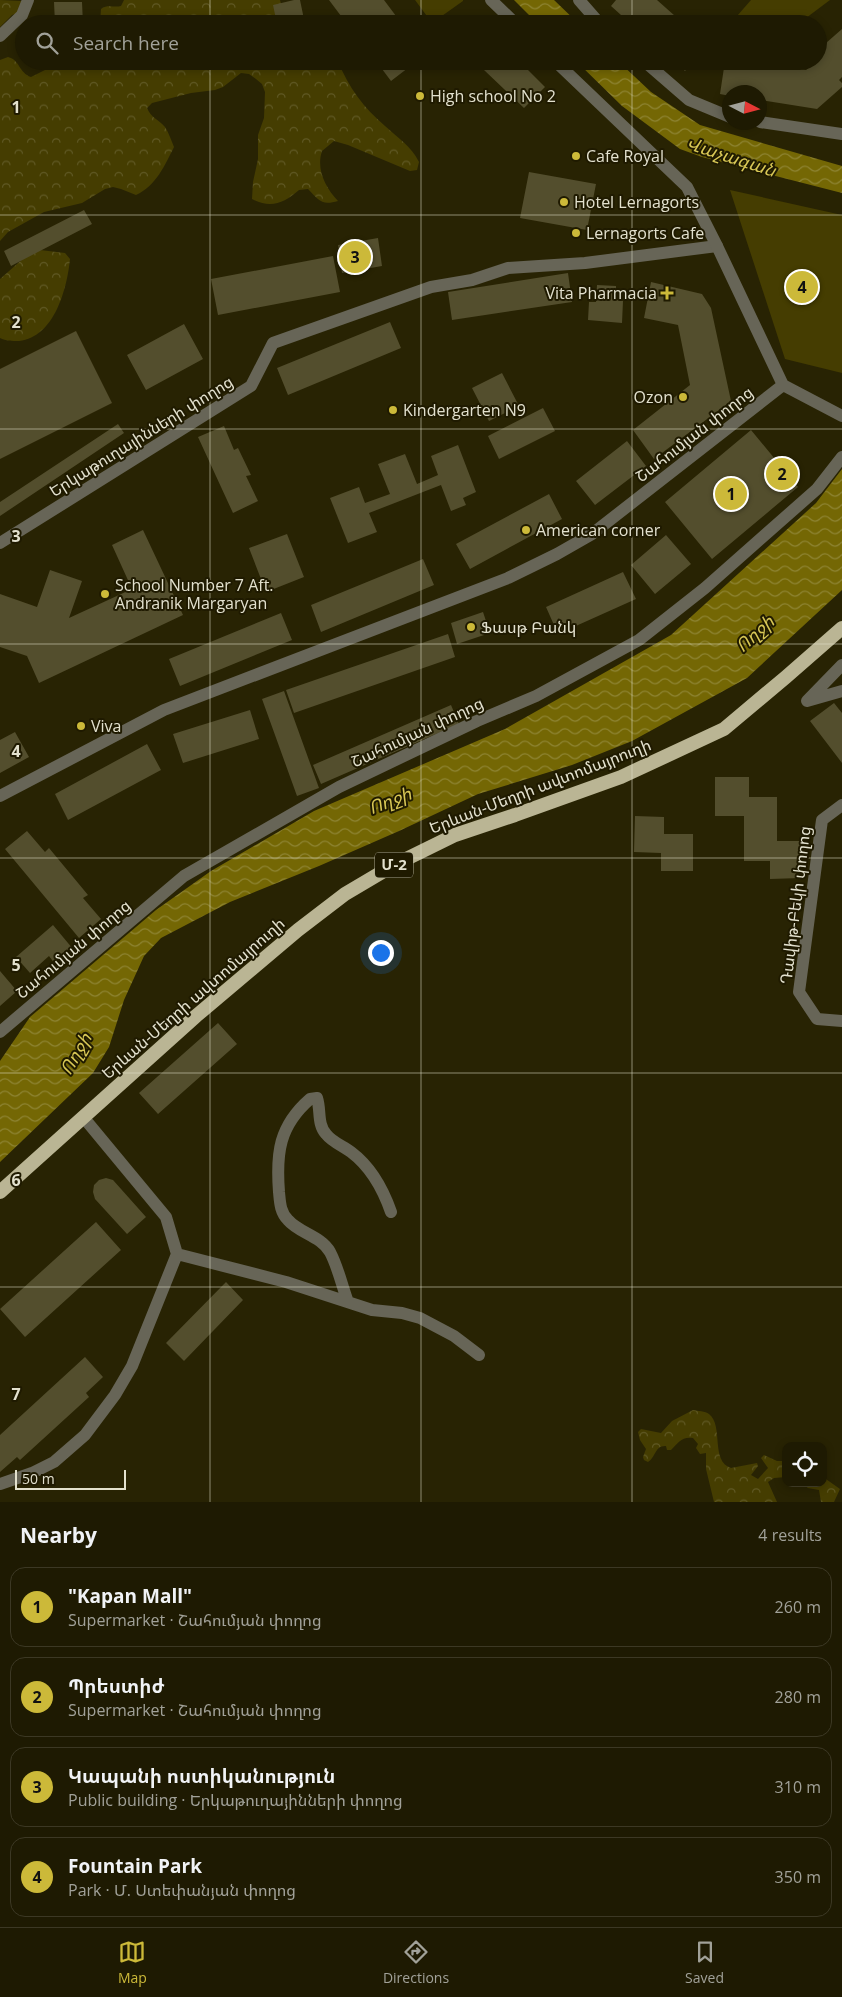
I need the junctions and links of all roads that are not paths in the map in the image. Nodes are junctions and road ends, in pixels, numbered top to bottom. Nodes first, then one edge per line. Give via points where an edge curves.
1 (28, 0) edge
2 (491, 0) edge
3 (579, 0) edge
4 (22, 15) edge
5 (507, 15) edge
6 (592, 15) edge
7 (15, 22) edge
8 (0, 36) edge
9 (564, 70) edge
10 (654, 70) edge
11 (722, 114) edge
12 (767, 123) edge
13 (842, 134) edge
14 (717, 246) junction
15 (783, 384) junction
16 (842, 416) edge
17 (842, 458) edge
18 (0, 543) edge
19 (842, 628) edge
20 (842, 665) edge
21 (842, 691) edge
22 (0, 796) edge
23 (842, 805) edge
24 (842, 1021) edge
25 (0, 1032) edge
26 (84, 1118) junction
27 (0, 1192) edge
28 (391, 1212) dead end
29 (177, 1254) junction
30 (348, 1302) junction
31 (479, 1355) dead end
32 (0, 1484) edge

1 - 4 street
2 - 5 street
3 - 6 street
7 - 8 street
9 - 14 street via 687,187
10 - 11 street via 689,100
12 - 13 street
14 - 15 street
14 - 18 street, Երկաթուղայինների փողոց via 508,268 472,280 431,287 273,343 251,386
15 - 16 street
15 - 22 street, Շահումյան փողոց via 592,534 557,554 508,578 164,710
17 - 25 street, Շահումյան փողոց via 817,489 705,588 639,640 536,696 339,787 184,876
19 - 26 highway, Երևան-Մեղրի ավտոմայրուղի / Մ-2 via 724,728 621,777 455,835 345,894 196,1016
20 - 21 street via 807,701
23 - 24 street, Դավիթ-Բեկի փողոց via 822,820 799,992 817,1018
26 - 27 highway, Երևան-Մեղրի ավտոմայրուղի / Մ-2
26 - 29 street via 166,1217
28 - 30 street via 373,1174 326,1134 319,1122 317,1098 310,1098 296,1114 280,1144 278,1166 282,1212 288,1222 330,1250
29 - 30 street
29 - 32 street via 132,1366 115,1395 84,1435 54,1462
30 - 31 street via 372,1310 420,1318 454,1336

